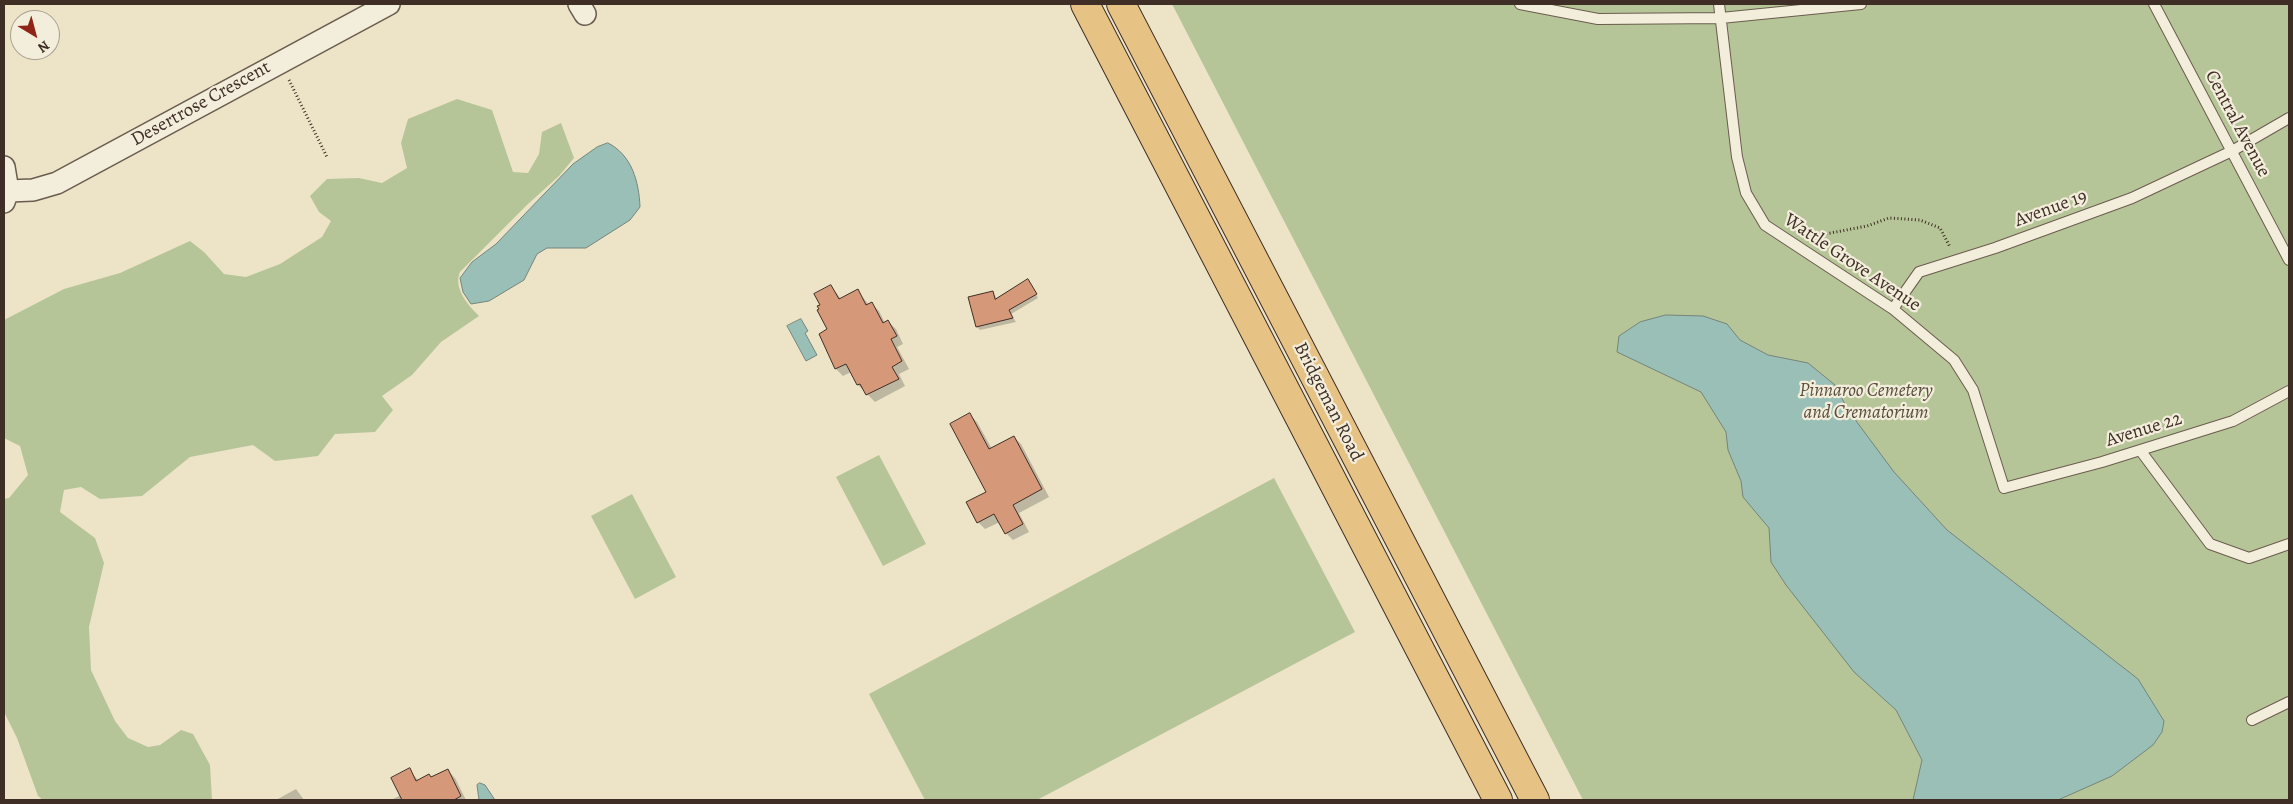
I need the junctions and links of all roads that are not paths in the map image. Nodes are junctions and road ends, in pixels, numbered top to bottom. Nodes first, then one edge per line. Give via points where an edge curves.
1 (389, 4) edge
2 (1085, 4) edge
3 (1121, 4) edge
4 (1520, 4) edge
5 (1719, 4) edge
6 (1861, 4) edge
7 (2154, 4) edge
8 (1721, 18) junction
9 (2289, 118) edge
10 (2232, 151) junction
11 (4, 167) edge
12 (6, 196) edge
13 (2289, 260) edge
14 (1893, 309) junction
15 (2289, 392) edge
16 (2140, 450) junction
17 (2004, 488) joint
18 (2289, 544) edge
19 (2289, 702) edge
20 (2252, 720) dead end
21 (1498, 800) edge
22 (1535, 800) edge

1 - 12 street, Desertrose Crescent via 57,183
2 - 21 main road, Bridgeman Road
3 - 22 main road, Bridgeman Road
4 - 8 lane via 1598,19
5 - 8 lane, Wattle Grove Avenue
6 - 8 lane
7 - 10 lane, Central Avenue
8 - 14 lane, Wattle Grove Avenue via 1737,157 1746,193 1765,225
9 - 10 lane, Avenue 19
10 - 13 lane, Central Avenue
10 - 14 lane, Avenue 19 via 2132,198 1919,272
11 - 12 street
14 - 17 lane, Wattle Grove Avenue via 1954,360 1973,390
15 - 16 lane, Avenue 22 via 2233,421
16 - 17 lane, Avenue 22
16 - 18 lane via 2210,544 2249,558
19 - 20 lane

